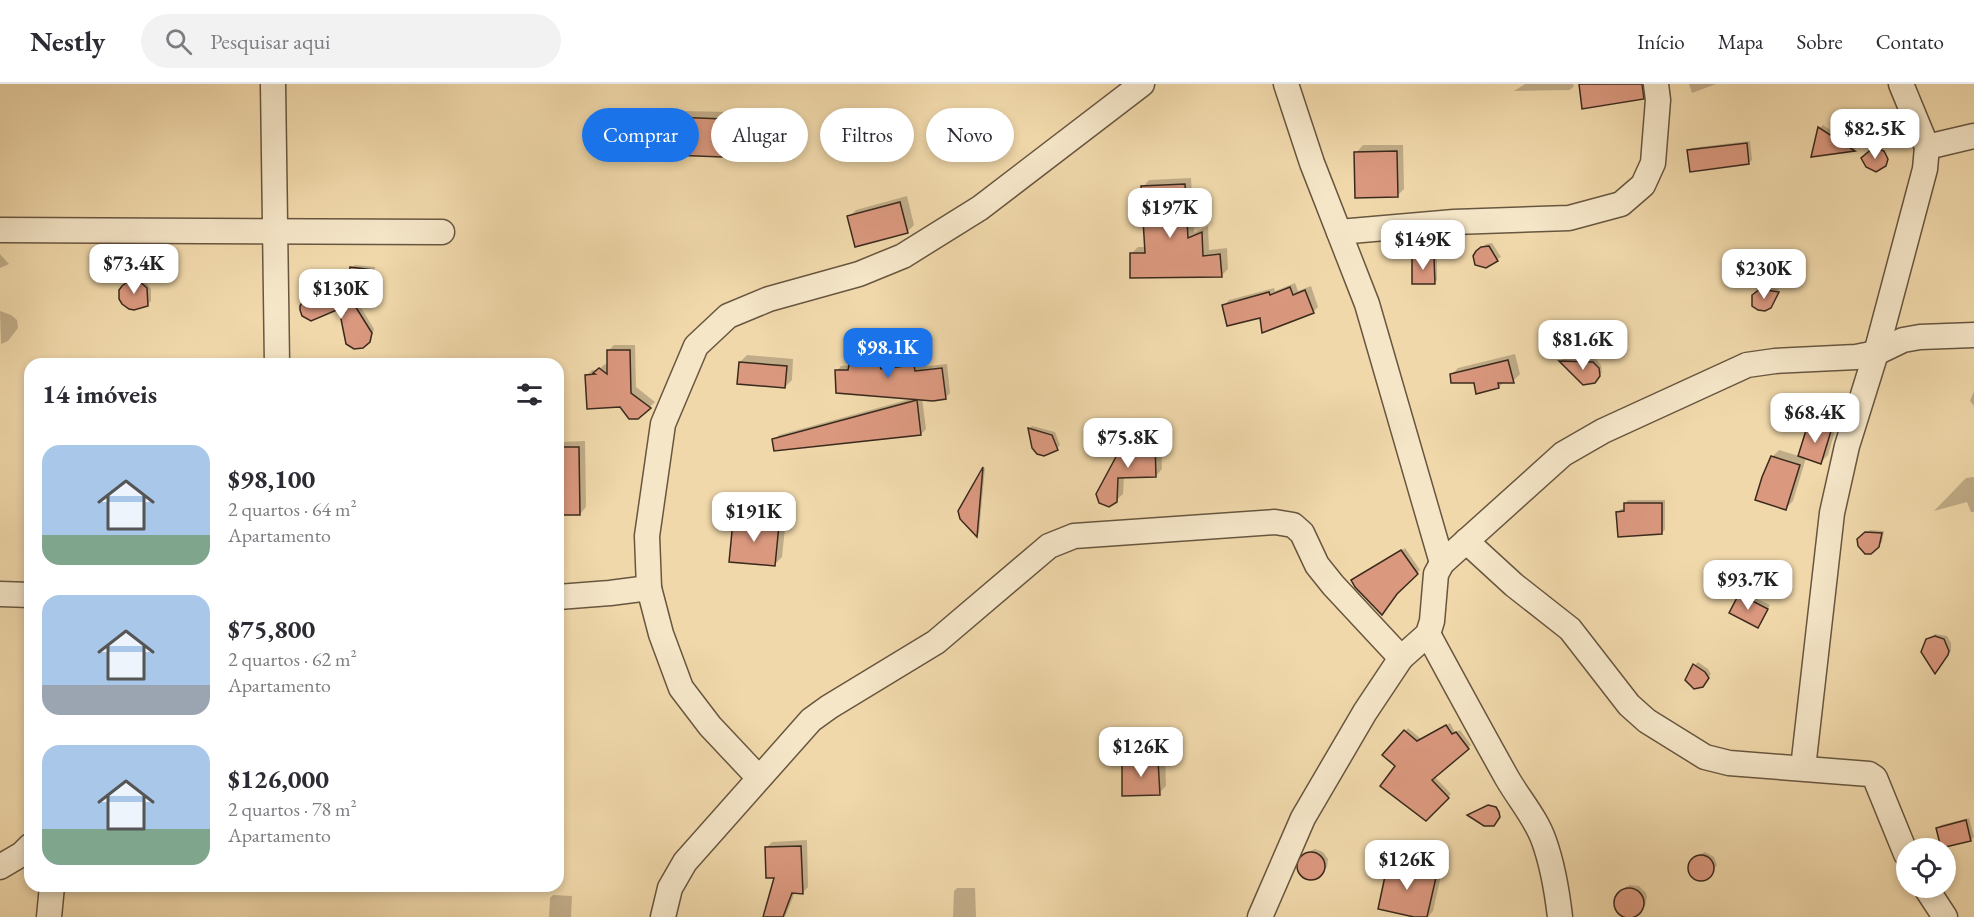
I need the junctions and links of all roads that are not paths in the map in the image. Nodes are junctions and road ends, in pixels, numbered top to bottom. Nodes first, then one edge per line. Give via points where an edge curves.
1 (273, 84) edge
2 (1142, 84) edge
3 (1286, 84) edge
4 (1656, 84) edge
5 (1901, 84) edge
6 (1974, 136) edge
7 (1927, 147) junction
8 (0, 230) edge
9 (275, 231) junction
10 (442, 232) dead end
11 (1339, 232) junction
12 (1974, 335) edge
13 (1876, 353) junction
14 (277, 358) edge
15 (1467, 541) junction
16 (1442, 563) junction
17 (650, 588) junction
18 (0, 594) edge
19 (24, 594) edge
20 (564, 597) edge
21 (1428, 634) junction
22 (1401, 658) junction
23 (1803, 768) junction
24 (758, 777) junction
25 (1899, 838) edge
26 (24, 852) edge
27 (0, 867) edge
28 (51, 892) edge
29 (1933, 898) edge
30 (49, 917) edge
31 (663, 917) edge
32 (1260, 917) edge
33 (1560, 917) edge
34 (1945, 917) edge

1 - 9 street
2 - 17 street via 980,208 903,256 728,316 696,346 663,424 647,536
3 - 11 street
4 - 11 street via 1653,163 1643,185 1621,204 1569,218
5 - 7 street
6 - 7 street
7 - 13 street via 1925,169
8 - 9 street
9 - 10 street
9 - 14 street
11 - 16 street via 1367,304
12 - 13 street via 1903,340
13 - 15 street via 1747,365 1603,430 1563,454
13 - 23 street via 1847,446 1832,513
15 - 16 street
15 - 23 street via 1570,629 1629,705 1647,721 1706,758
16 - 21 street via 1436,574
17 - 20 street
17 - 24 street via 661,634 681,688
18 - 19 street
21 - 22 street
21 - 33 street via 1544,840 1555,878
22 - 24 street via 1333,585 1317,565 1302,533 1293,525 1275,522 1074,536 1049,546 936,642 811,720
22 - 32 street via 1303,818
23 - 25 street via 1858,771 1875,778
24 - 31 street via 684,862 670,888
26 - 27 street
28 - 30 street
29 - 34 street

